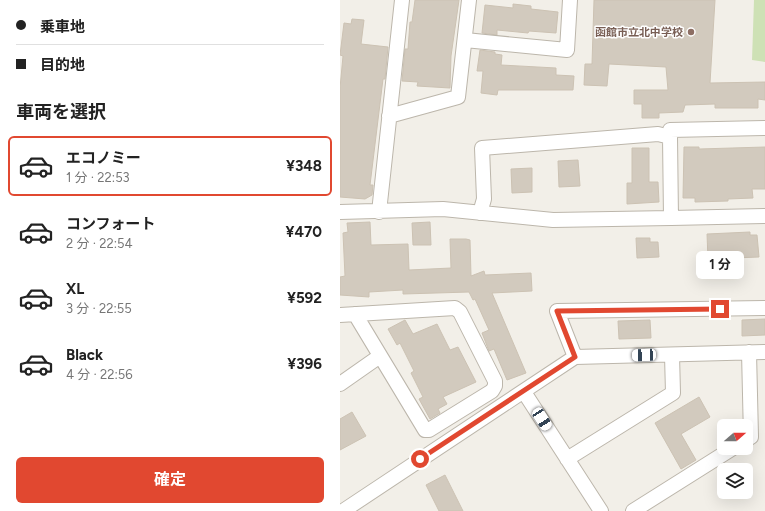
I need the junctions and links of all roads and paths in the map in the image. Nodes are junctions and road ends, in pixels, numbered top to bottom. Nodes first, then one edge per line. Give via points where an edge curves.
1 (402, 0) edge
2 (469, 0) edge
3 (570, 0) edge
4 (465, 40) junction
5 (389, 116) junction
6 (765, 128) edge
7 (670, 137) junction
8 (340, 212) edge
9 (379, 212) junction
10 (480, 213) junction
11 (765, 216) edge
12 (671, 218) junction
13 (765, 308) edge
14 (354, 314) junction
15 (340, 315) edge
16 (749, 352) junction
17 (765, 352) edge
18 (672, 355) junction
19 (380, 356) junction
20 (575, 357) junction
21 (340, 384) edge
22 (524, 392) junction
23 (751, 419) edge
24 (722, 455) edge
25 (568, 459) junction
26 (343, 511) edge
27 (601, 511) edge
28 (633, 511) edge

1 - 5 street
2 - 4 street
3 - 4 street via 567,50
4 - 5 street via 458,97
5 - 9 street
6 - 7 street via 670,130
7 - 10 street via 658,134 482,148 484,199
7 - 12 street
8 - 9 street
9 - 10 street via 443,209
10 - 12 street via 553,220
11 - 12 street
13 - 20 street via 557,311
14 - 15 street
14 - 19 street
14 - 19 street via 455,308 460,312 495,386 492,391 429,430 425,430
16 - 17 street
16 - 18 street
16 - 23 street
18 - 20 street
18 - 25 street via 673,393
19 - 21 street
20 - 22 street
22 - 25 street
22 - 26 street
24 - 28 street
25 - 27 street

